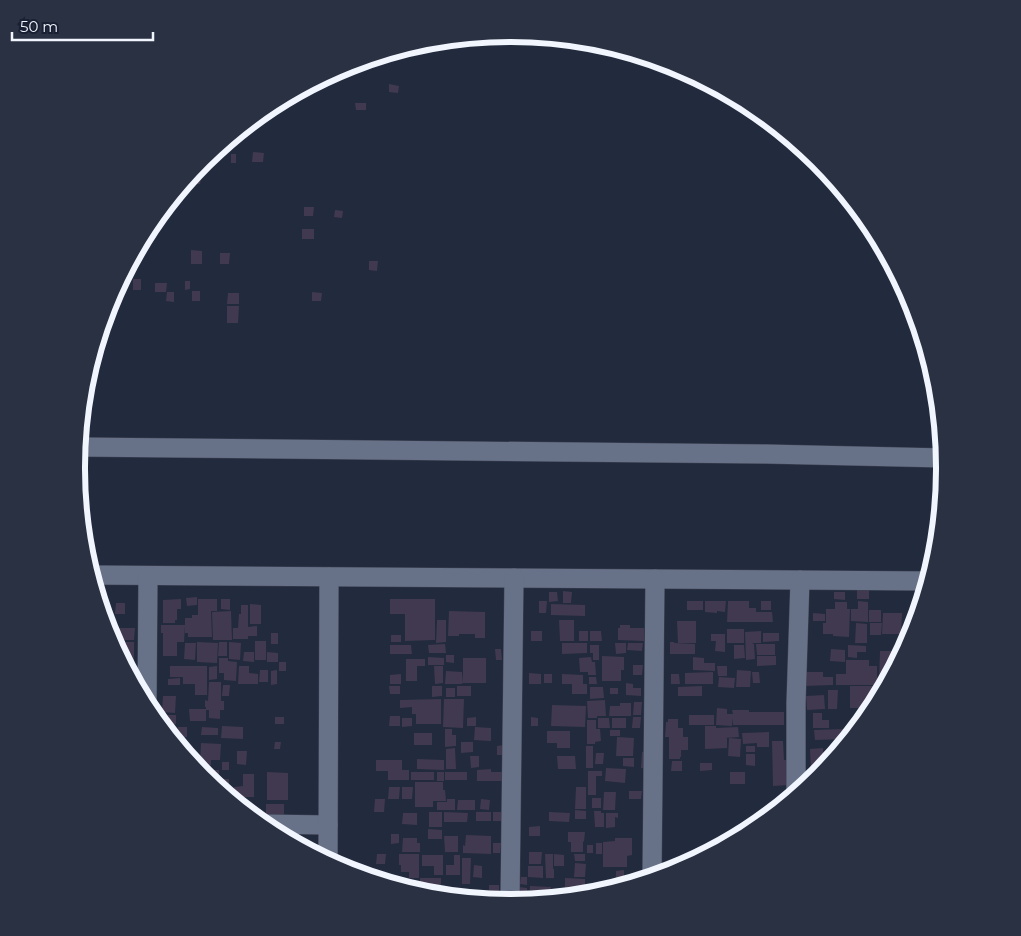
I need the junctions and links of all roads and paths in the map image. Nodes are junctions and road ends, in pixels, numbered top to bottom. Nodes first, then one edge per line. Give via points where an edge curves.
1 (86, 447) edge
2 (936, 458) edge
3 (98, 575) edge
4 (148, 576) junction
5 (329, 577) junction
6 (514, 578) junction
7 (655, 579) junction
8 (800, 580) junction
9 (921, 581) edge
10 (147, 689) edge
11 (796, 783) edge
12 (278, 824) edge
13 (328, 825) junction
14 (328, 853) edge
15 (652, 869) edge
16 (510, 894) edge

1 - 2 street
3 - 4 street
4 - 5 street
4 - 10 street
5 - 6 street
5 - 13 street
6 - 7 street
6 - 16 street
7 - 8 street
7 - 15 street
8 - 9 street
8 - 11 street
12 - 13 street
13 - 14 street

